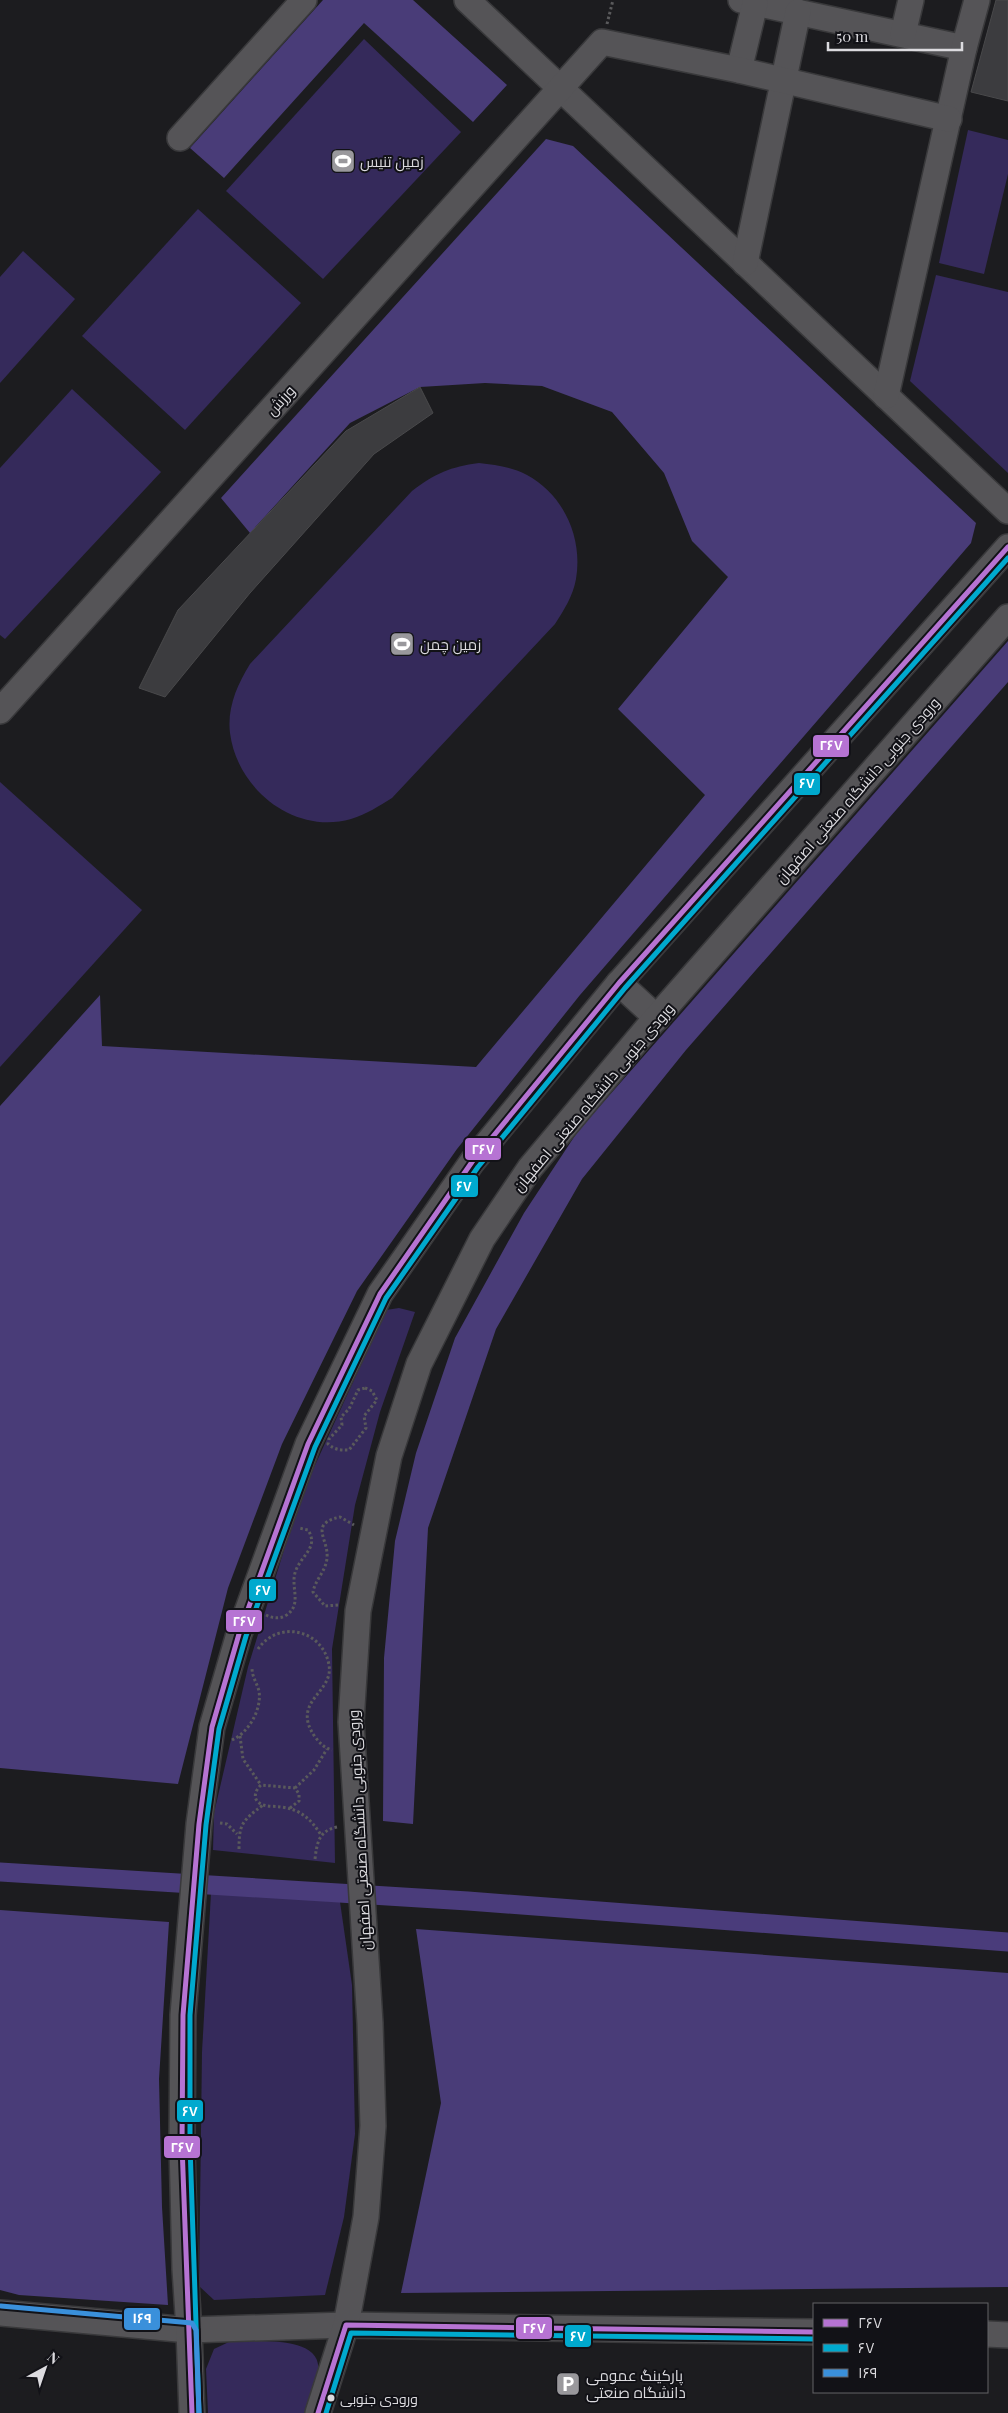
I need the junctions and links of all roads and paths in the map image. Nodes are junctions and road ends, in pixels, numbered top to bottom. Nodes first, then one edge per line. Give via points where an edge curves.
1 (304, 0) edge
2 (467, 0) edge
3 (911, 0) edge
4 (977, 0) edge
5 (748, 2) edge
6 (798, 12) junction
7 (904, 34) junction
8 (964, 48) junction
9 (738, 70) junction
10 (783, 80) junction
11 (561, 88) junction
12 (948, 119) junction
13 (180, 138) dead end
14 (745, 263) junction
15 (886, 396) junction
16 (1008, 511) edge
17 (1008, 546) edge
18 (1008, 618) edge
19 (0, 711) edge
20 (619, 983) junction
21 (657, 1018) junction
22 (344, 1413) joint
23 (276, 1532) junction
24 (373, 1537) junction
25 (360, 1599) junction
26 (252, 1600) junction
27 (256, 1652) dead end
28 (252, 1663) dead end
29 (240, 1736) junction
30 (210, 1744) junction
31 (327, 1749) junction
32 (353, 1754) junction
33 (261, 1785) junction
34 (295, 1788) junction
35 (264, 1805) junction
36 (290, 1808) junction
37 (357, 1832) junction
38 (321, 1835) junction
39 (239, 1850) dead end
40 (315, 1859) dead end
41 (0, 2312) edge
42 (346, 2325) junction
43 (189, 2330) junction
44 (813, 2332) edge
45 (988, 2334) edge
46 (1008, 2335) edge
47 (192, 2413) edge
48 (318, 2413) edge

1 - 13 street
2 - 11 street
3 - 7 street
4 - 8 street
5 - 6 street
5 - 9 street
6 - 7 street
6 - 10 street
7 - 8 street
8 - 12 street
9 - 10 street
9 - 11 street, ورزش via 602,42
10 - 12 street
10 - 14 street
11 - 14 street
11 - 19 street, ورزش
12 - 15 street
14 - 15 street
15 - 16 street
17 - 20 street
18 - 21 street, ورودی جنوبی دانشگاه صنعتی اصفهان
20 - 21 street
20 - 23 street via 472,1162 380,1294 308,1444
21 - 24 street, ورودی جنوبی دانشگاه صنعتی اصفهان via 530,1168 482,1238 419,1364 389,1456
22 - 22 path via 342,1425 328,1444 338,1450 349,1450 364,1432 364,1416 377,1400 372,1391 358,1390
23 - 26 street
23 - 26 path via 300,1528 308,1530 312,1536 312,1545 295,1572 292,1611 277,1618 268,1616
24 - 25 street, ورودی جنوبی دانشگاه صنعتی اصفهان
24 - 25 path via 340,1517 324,1524 321,1535 327,1558 314,1584 316,1598 325,1606
25 - 32 street, ورودی جنوبی دانشگاه صنعتی اصفهان via 351,1722
26 - 30 street via 214,1718
27 - 31 path via 270,1636 294,1630 308,1635 322,1647 329,1667 328,1682 311,1700 308,1709 313,1734
28 - 29 path via 259,1702 257,1711
29 - 30 path
29 - 33 path via 243,1759
30 - 43 street via 197,1844 183,2015 182,2136
31 - 32 path
31 - 34 path via 314,1770
32 - 37 street, ورودی جنوبی دانشگاه صنعتی اصفهان
33 - 34 path
33 - 35 path via 255,1796
34 - 36 path via 299,1802
35 - 36 path
35 - 39 path via 239,1829
36 - 38 path via 306,1816
37 - 38 path via 329,1828
37 - 42 street, ورودی جنوبی دانشگاه صنعتی اصفهان via 370,2023 373,2126 366,2217
38 - 40 path
41 - 43 street
42 - 43 street
42 - 44 street
42 - 48 street, ورودی جنوبی دانشگاه صنعتی اصفهان
43 - 47 street
45 - 46 street

